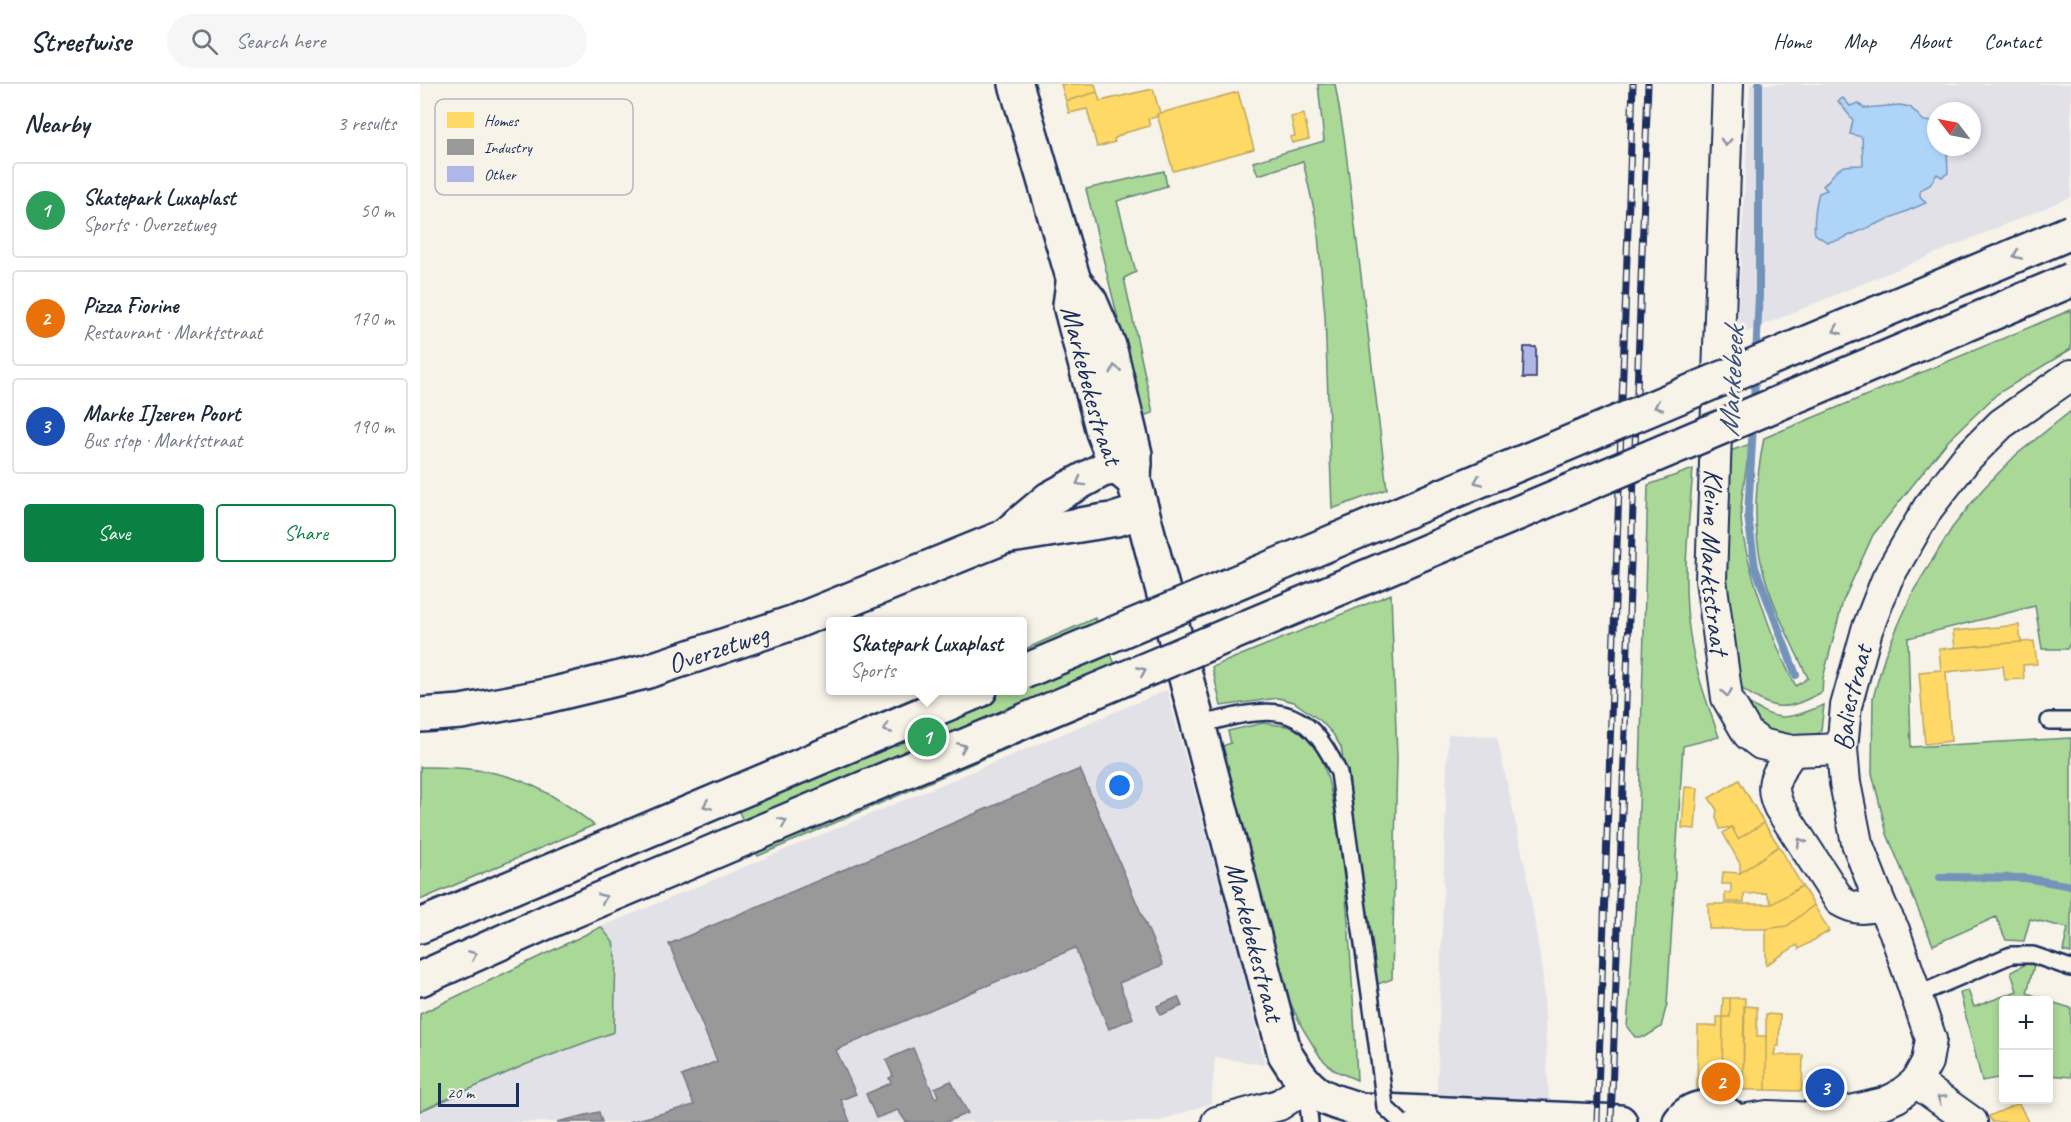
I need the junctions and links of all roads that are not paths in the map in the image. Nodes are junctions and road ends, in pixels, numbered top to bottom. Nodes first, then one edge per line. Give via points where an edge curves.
1 (1016, 84) edge
2 (1728, 84) edge
3 (2071, 232) edge
4 (2071, 280) edge
5 (2071, 375) edge
6 (1132, 481) junction
7 (1004, 537) junction
8 (1027, 670) edge
9 (968, 695) edge
10 (420, 715) edge
11 (2049, 720) dead end
12 (2071, 722) edge
13 (1198, 725) junction
14 (1842, 749) junction
15 (1792, 750) junction
16 (1881, 905) junction
17 (420, 926) edge
18 (2071, 968) edge
19 (420, 979) edge
20 (1917, 995) junction
21 (1916, 1082) junction
22 (1306, 1087) junction
23 (1835, 1118) edge
24 (1735, 1121) edge
25 (1217, 1122) edge
26 (1310, 1122) edge
27 (1401, 1122) edge
28 (1620, 1122) edge
29 (1680, 1122) edge
30 (1971, 1122) edge

1 - 6 main road, Markebekestraat via 1074,281 1090,301 1109,346 1130,426
2 -> 15 street, Kleine Marktstraat via 1711,580 1727,698 1748,734 1761,744
3 -> 8 main road, bridge
19 -> 4 main road, bridge via 549,921
5 - 14 street, Baliestraat via 2001,424 1966,459 1907,540 1867,630 1846,706
6 -> 7 main road, Overzetweg via 1102,470 1049,499
6 - 7 main road, Overzetweg via 1117,519
6 - 13 main road, Markebekestraat
7 - 10 main road, Overzetweg via 792,623 645,672 546,696 461,712
9 -> 17 main road
11 - 12 lane
13 - 22 main road, Markebekestraat via 1284,1054
13 - 27 lane, bridge via 1256,713 1278,713 1300,718 1326,746 1339,773 1385,1107
14 - 15 street, Kleine Marktstraat
14 - 16 street, Baliestraat via 1857,843
16 -> 15 street via 1851,908 1840,901 1779,807 1772,793 1774,783
16 - 20 street, Baliestraat
18 - 20 lane via 2033,955 2011,955
20 - 21 street, Baliestraat via 1932,1039 1927,1062
21 - 23 street via 1897,1097
30 -> 21 street
22 - 25 street via 1279,1105
22 - 26 lane
22 - 28 main road, Markebekestraat via 1322,1099 1361,1110
23 - 24 street via 1767,1116
24 - 29 main road via 1711,1107 1697,1108

